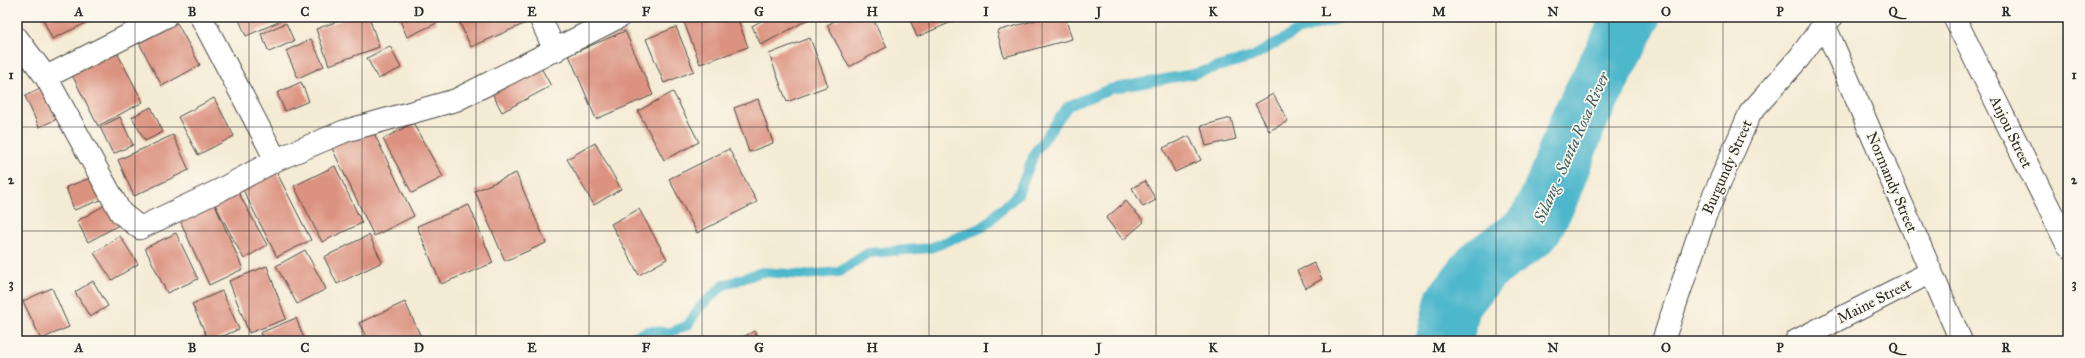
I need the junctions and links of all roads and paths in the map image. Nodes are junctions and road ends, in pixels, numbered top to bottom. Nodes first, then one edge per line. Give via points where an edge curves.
1 (165, 17) edge
2 (201, 17) edge
3 (540, 17) edge
4 (619, 17) edge
5 (1954, 17) edge
6 (1828, 20) edge
7 (17, 38) edge
8 (555, 51) junction
9 (46, 77) junction
10 (276, 160) junction
11 (2068, 246) edge
12 (1931, 272) junction
13 (1663, 341) edge
14 (1796, 341) edge
15 (1961, 341) edge

1 - 9 street
2 - 10 street
3 - 8 street
4 - 8 street
5 - 11 street, Anjou Street
6 - 12 street, Normandy Street
6 - 13 street, Burgundy Street via 1750,114 1705,216
7 - 9 street
8 - 10 street via 456,100 345,131
9 - 10 street via 121,213 140,228
12 - 14 street, Maine Street
12 - 15 street, Normandy Street

